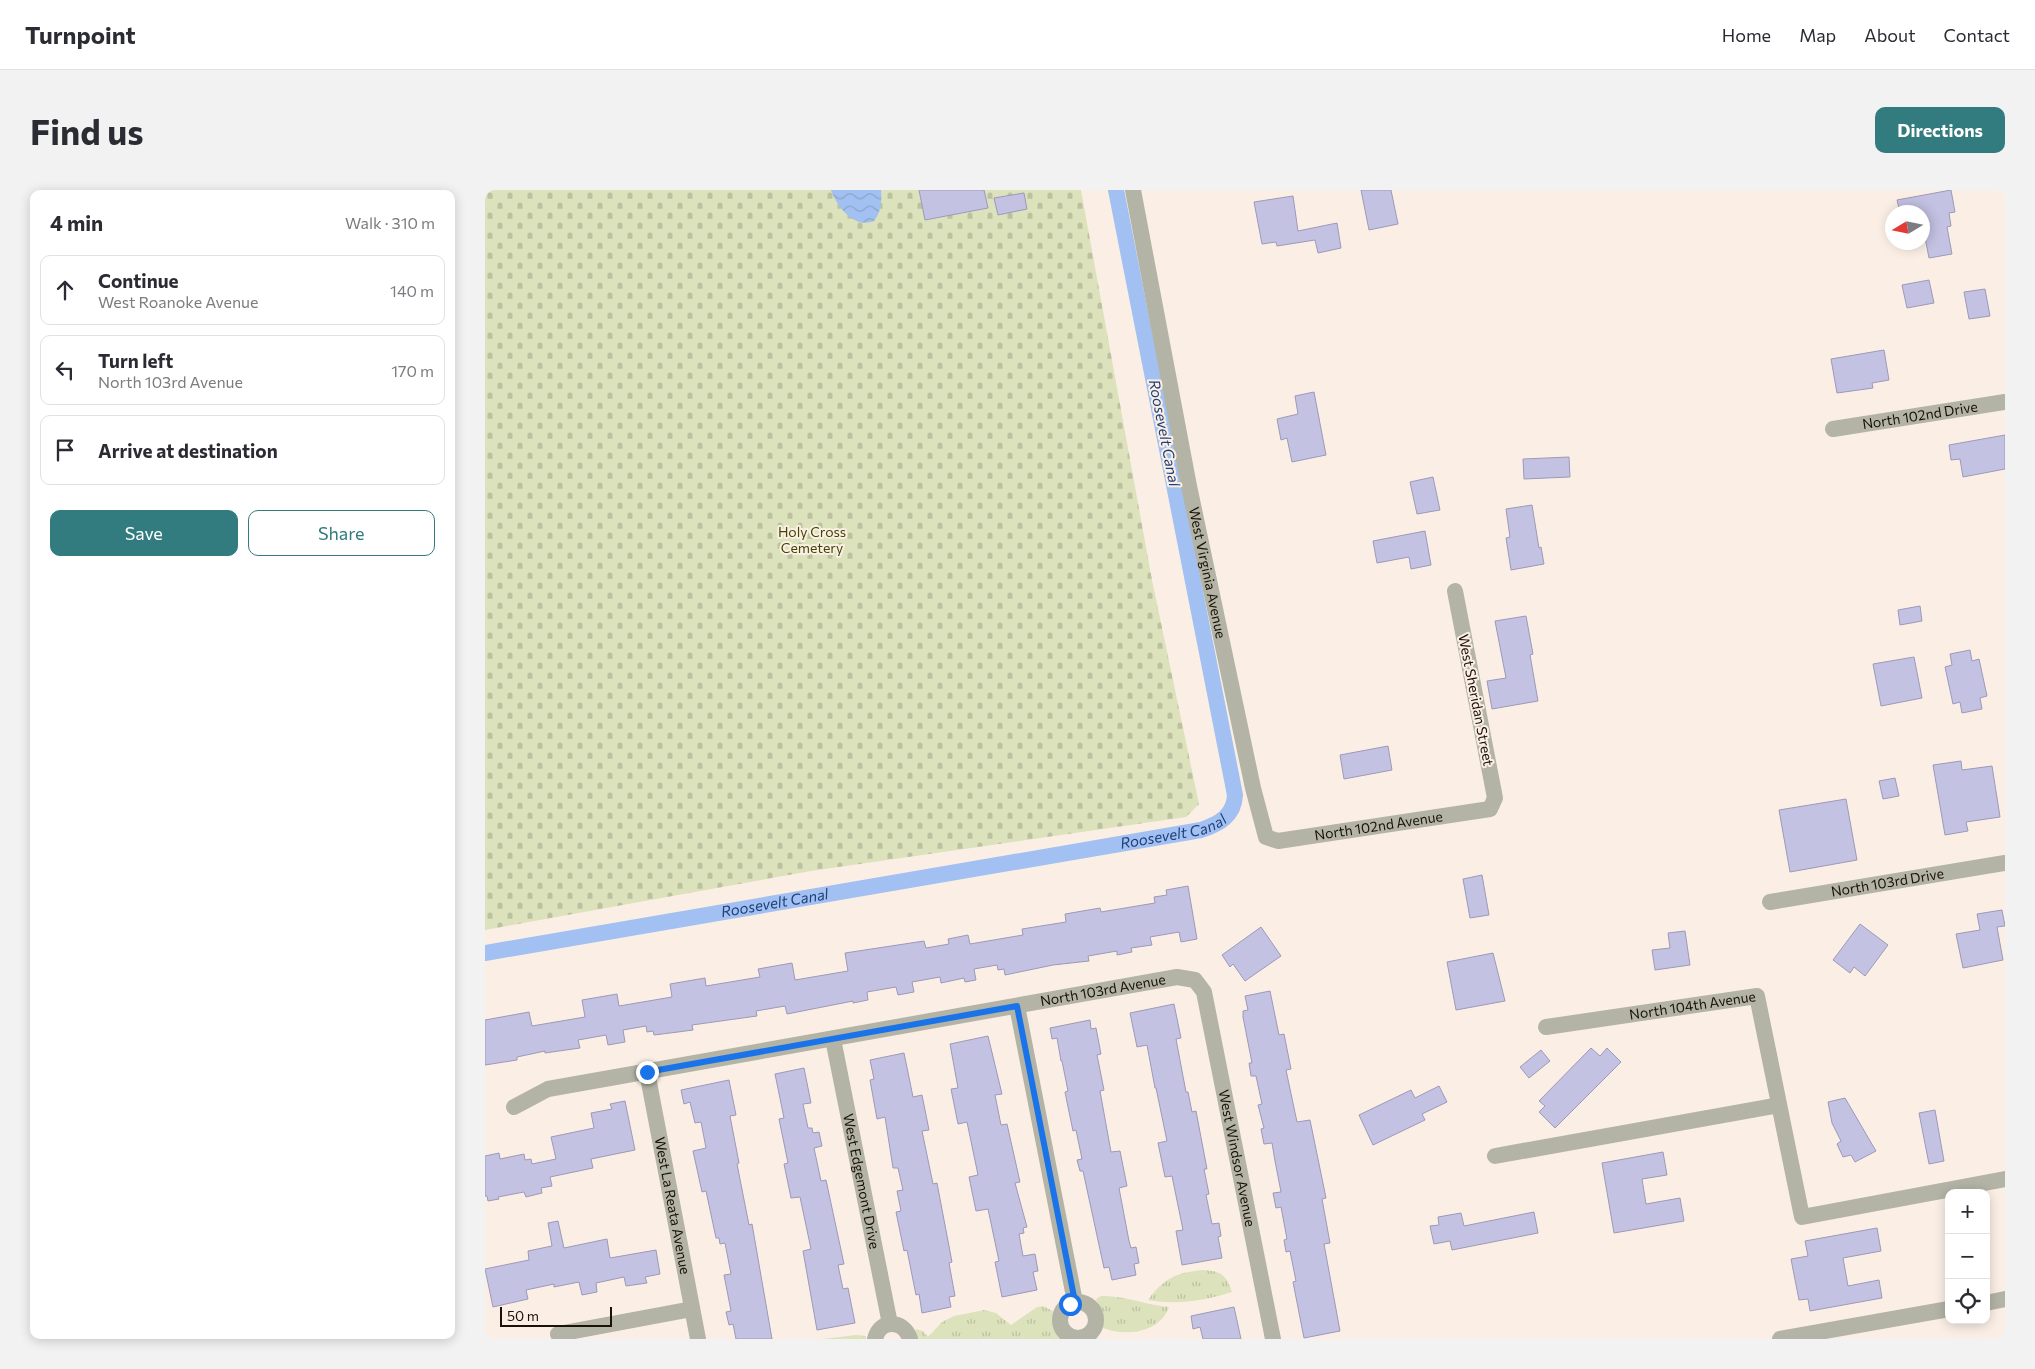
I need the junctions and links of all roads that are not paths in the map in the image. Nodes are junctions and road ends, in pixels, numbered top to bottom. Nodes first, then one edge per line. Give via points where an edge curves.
1 (1133, 190) edge
2 (2005, 402) edge
3 (1833, 429) dead end
4 (1455, 591) dead end
5 (1490, 808) joint
6 (1266, 837) joint
7 (2005, 863) edge
8 (1770, 902) dead end
9 (1195, 980) joint
10 (1017, 1006) junction
11 (1546, 1027) dead end
12 (833, 1039) junction
13 (647, 1072) junction
14 (1779, 1105) junction
15 (513, 1107) dead end
16 (1495, 1156) dead end
17 (2005, 1179) edge
18 (2005, 1300) edge
19 (1075, 1302) junction
20 (1990, 1302) edge
21 (692, 1309) junction
22 (1945, 1310) edge
23 (890, 1324) junction
24 (558, 1334) dead end
25 (1082, 1338) edge
26 (698, 1339) edge
27 (875, 1339) edge
28 (910, 1339) edge
29 (1273, 1339) edge
30 (1780, 1339) edge

1 - 6 street, West Virginia Avenue via 1191,496
2 - 3 street, North 102nd Drive
4 - 5 street, West Sheridan Street via 1495,798
5 - 6 street, North 102nd Avenue via 1278,841
7 - 8 street, North 103rd Drive
9 - 10 street, North 103rd Avenue via 1177,977
9 - 29 street, West Windsor Avenue via 1204,992
10 - 12 street, North 103rd Avenue
10 - 19 street
11 - 14 street, North 104th Avenue via 1757,996
12 - 13 street, North 103rd Avenue
12 - 23 street, West Edgemont Drive
13 - 15 street, North 103rd Avenue via 548,1089
13 - 21 street, West La Reata Avenue
14 - 16 street
14 - 17 street, North 104th Avenue via 1802,1217
18 - 20 street
19 - 25 street via 1087,1304 1095,1314 1095,1326
19 - 25 street via 1062,1312 1060,1324 1071,1337
21 - 24 street
21 - 26 street, West La Reata Avenue
22 - 30 street
23 - 27 street via 879,1330
23 - 28 street via 904,1328

